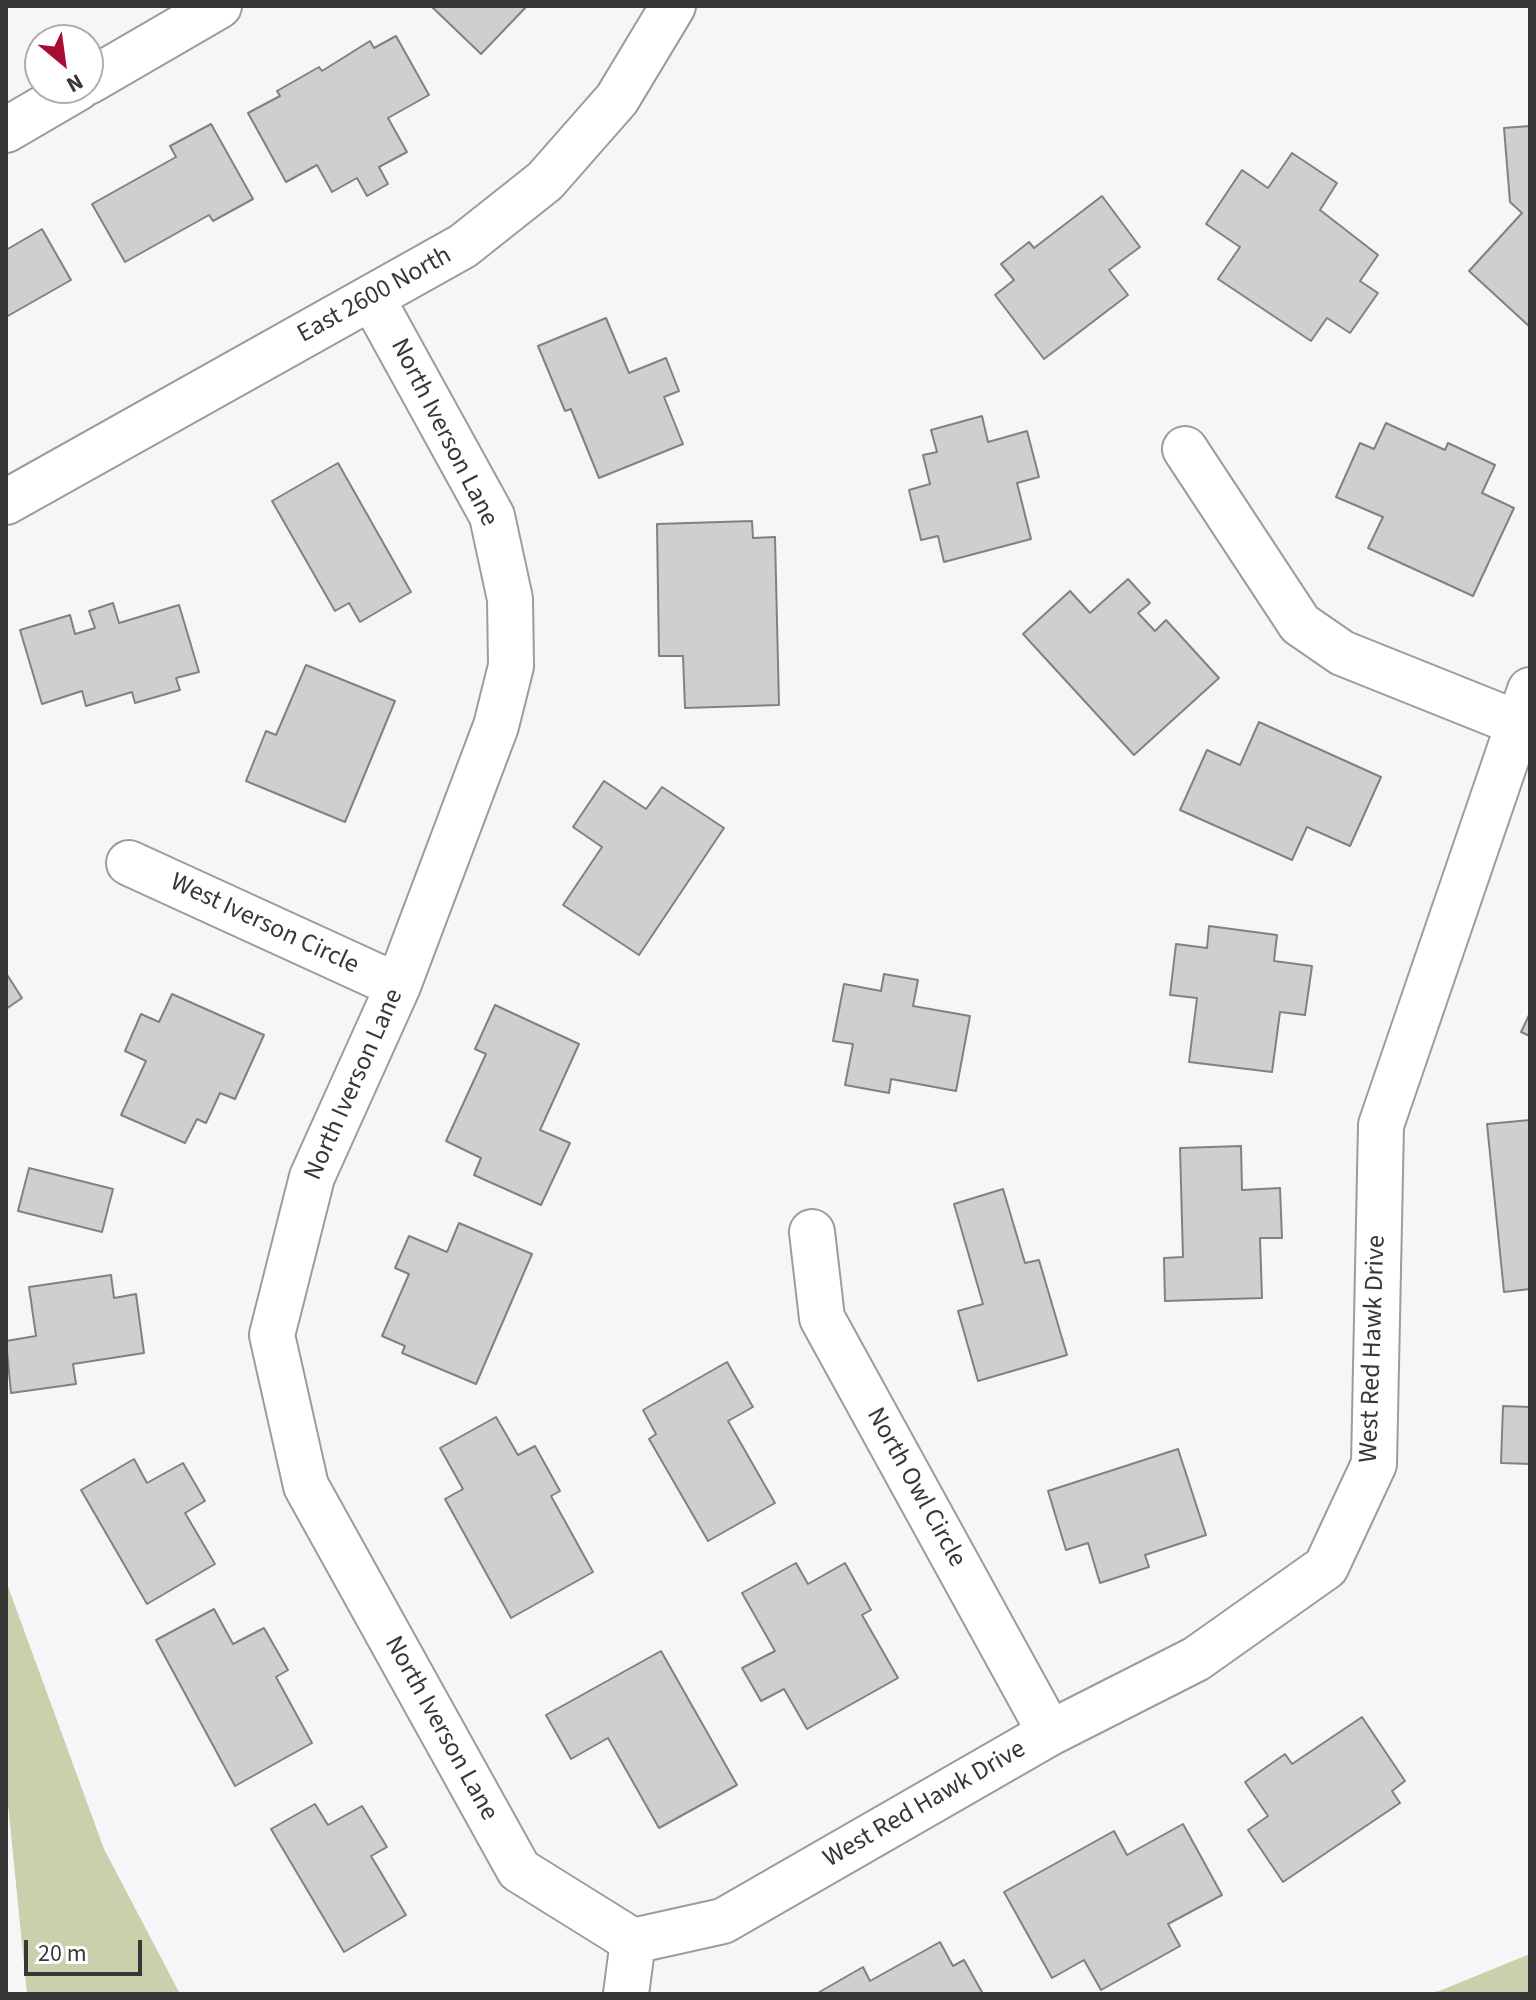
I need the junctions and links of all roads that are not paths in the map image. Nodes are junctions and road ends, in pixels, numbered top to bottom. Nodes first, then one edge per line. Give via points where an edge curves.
1 (219, 6) edge
2 (673, 6) edge
3 (104, 73) edge
4 (51, 104) edge
5 (6, 130) edge
6 (372, 298) junction
7 (1185, 449) dead end
8 (6, 502) edge
9 (1523, 707) edge
10 (129, 863) dead end
11 (398, 986) junction
12 (812, 1232) dead end
13 (1050, 1733) junction
14 (633, 1941) junction
15 (626, 1994) edge

1 - 3 street
2 - 6 street, East 2600 North via 617,99 545,181 463,246
4 - 5 street
6 - 8 street, East 2600 North
6 - 11 street, North Iverson Lane via 492,516 510,599 511,666 496,726
7 - 9 street via 1300,624 1342,653
9 - 13 street, West Red Hawk Drive via 1381,1125 1374,1464 1326,1567 1196,1659
10 - 11 street, West Iverson Circle
11 - 14 street, North Iverson Lane via 312,1177 272,1335 306,1486 519,1870
12 - 13 street, North Owl Circle via 822,1318
13 - 14 street, West Red Hawk Drive via 723,1921
14 - 15 street

